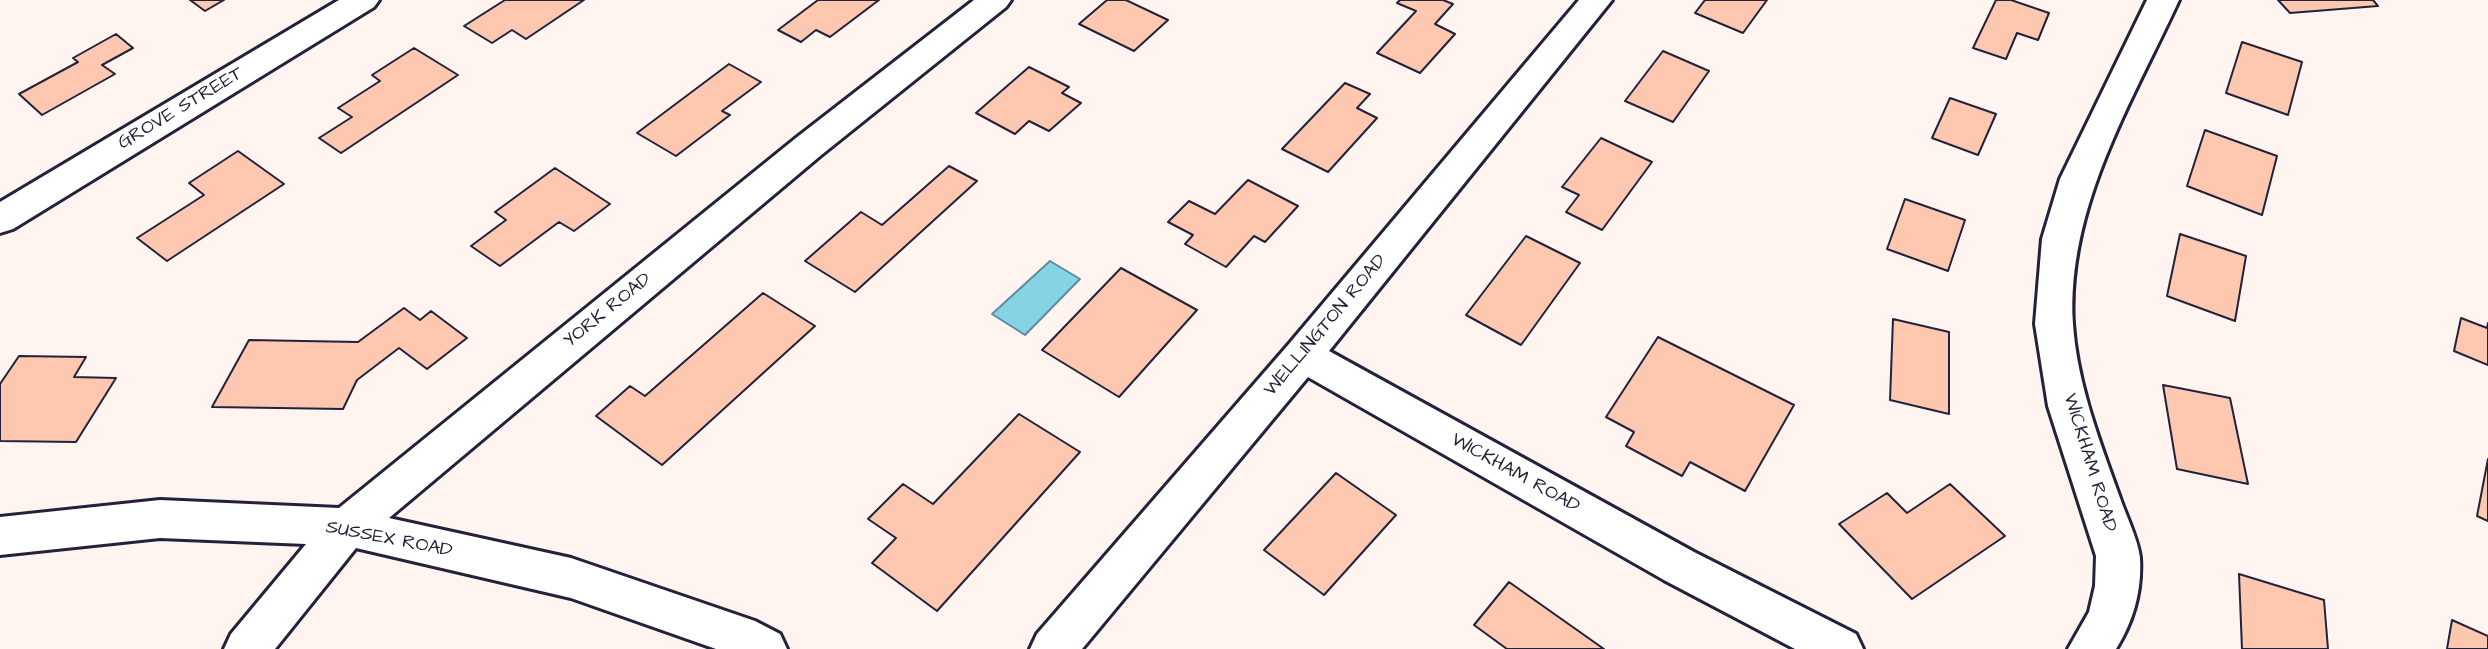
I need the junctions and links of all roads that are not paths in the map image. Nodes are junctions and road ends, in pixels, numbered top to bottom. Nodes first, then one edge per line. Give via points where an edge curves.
1 (363, 0) edge
2 (995, 0) edge
3 (1595, 0) edge
4 (2163, 0) edge
5 (0, 219) edge
6 (1303, 355) junction
7 (347, 527) junction
8 (0, 536) edge
9 (247, 649) edge
10 (764, 649) edge
11 (1053, 649) edge
12 (1840, 649) edge
13 (2091, 649) edge

1 - 5 street, GROVE STREET
2 - 7 street, YORK ROAD via 787,164
3 - 6 street, WELLINGTON ROAD
4 - 13 street, WICKHAM ROAD via 2078,179 2060,239 2054,324 2068,406 2118,556 2110,619
6 - 11 street, WELLINGTON ROAD
6 - 12 street, WICKHAM ROAD via 1679,566
7 - 8 street, SUSSEX ROAD via 160,519
7 - 9 street, YORK ROAD
7 - 10 street, SUSSEX ROAD via 571,578 739,636

